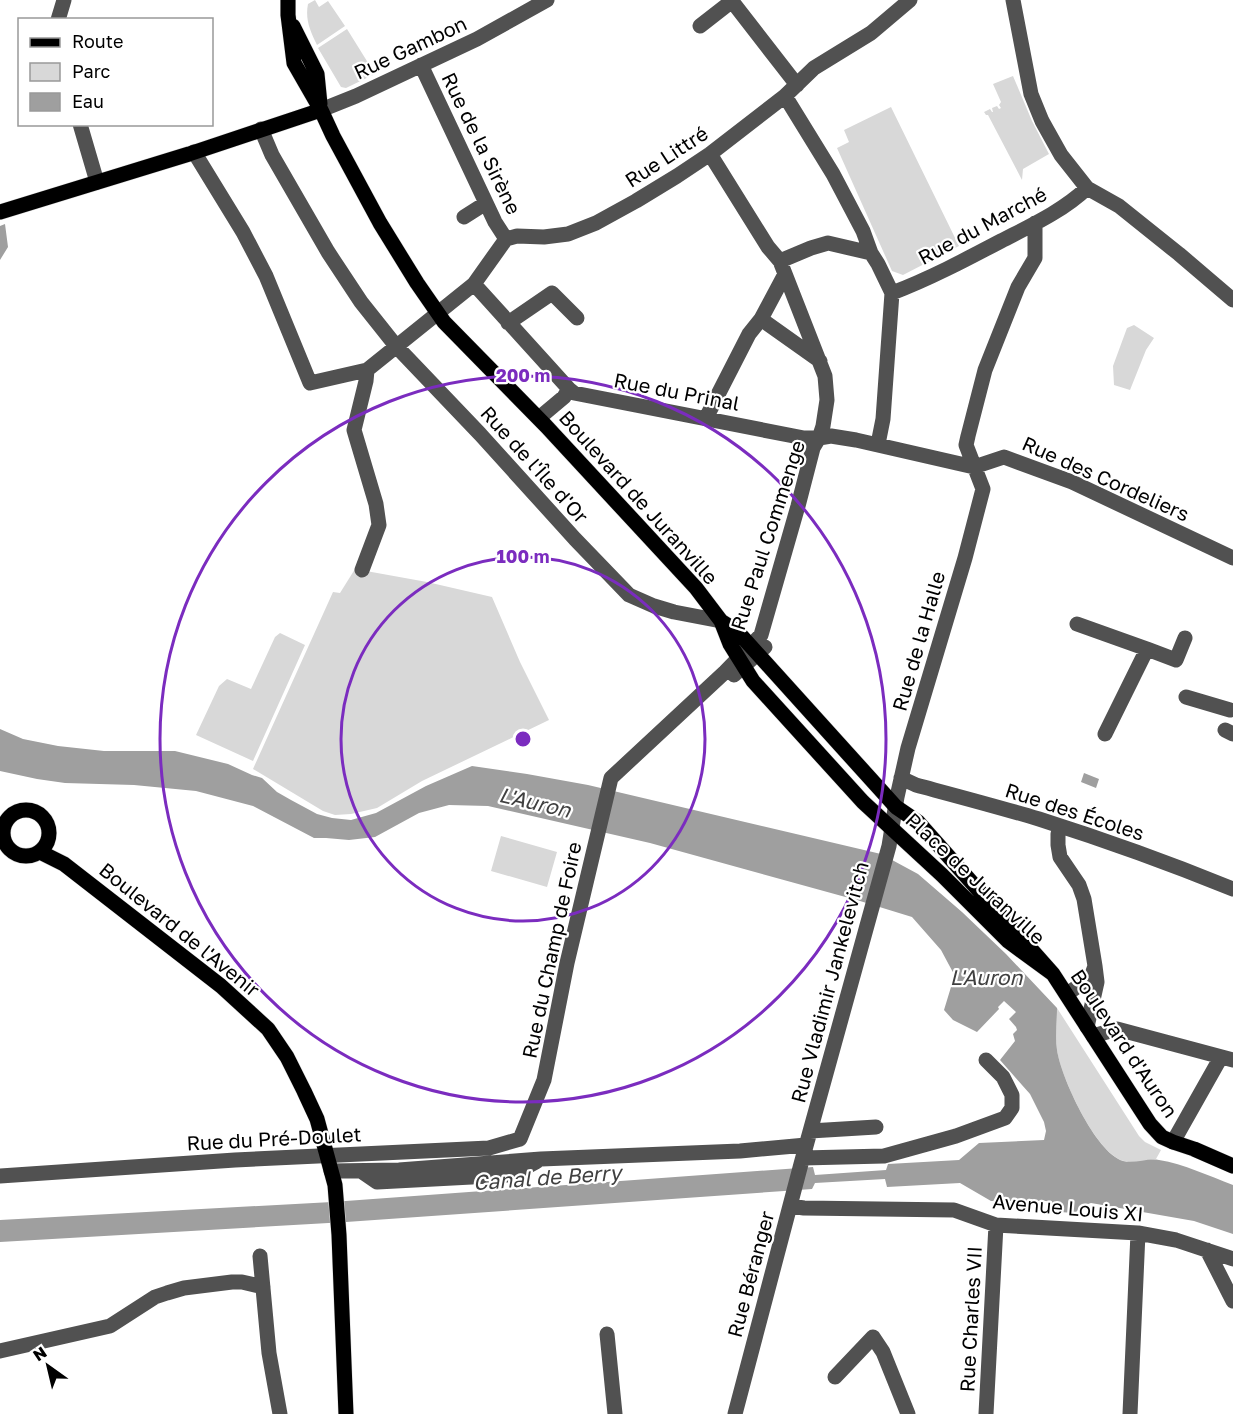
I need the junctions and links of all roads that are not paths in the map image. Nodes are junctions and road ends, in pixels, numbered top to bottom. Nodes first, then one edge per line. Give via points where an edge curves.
1 (63, 0) edge
2 (547, 0) edge
3 (910, 0) edge
4 (732, 1) edge
5 (1013, 1) edge
6 (288, 8) edge
7 (58, 18) edge
8 (700, 26) dead end
9 (422, 65) junction
10 (796, 85) junction
11 (785, 96) junction
12 (321, 110) junction
13 (81, 126) edge
14 (261, 129) junction
15 (191, 153) junction
16 (710, 154) junction
17 (97, 182) junction
18 (1087, 188) junction
19 (486, 203) junction
20 (0, 212) edge
21 (464, 217) dead end
22 (1035, 223) junction
23 (506, 239) junction
24 (871, 254) junction
25 (783, 267) junction
26 (474, 284) junction
27 (888, 286) junction
28 (1233, 300) edge
29 (438, 314) junction
30 (577, 318) dead end
31 (761, 319) junction
32 (508, 323) junction
33 (396, 346) junction
34 (819, 361) junction
35 (367, 370) junction
36 (569, 390) junction
37 (538, 418) junction
38 (706, 418) junction
39 (819, 438) junction
40 (878, 444) junction
41 (974, 466) junction
42 (1233, 558) edge
43 (362, 570) dead end
44 (721, 621) junction
45 (1077, 624) dead end
46 (1185, 638) dead end
47 (1147, 649) junction
48 (760, 651) junction
49 (741, 662) junction
50 (1186, 697) dead end
51 (1230, 710) dead end
52 (1105, 734) dead end
53 (902, 778) junction
54 (897, 802) junction
55 (5, 815) edge
56 (1060, 826) junction
57 (892, 829) junction
58 (598, 840) junction
59 (44, 846) junction
60 (594, 870) dead end
61 (1233, 889) edge
62 (1095, 966) junction
63 (1053, 974) junction
64 (1066, 994) junction
65 (1090, 1032) junction
66 (1227, 1058) edge
67 (986, 1060) dead end
68 (876, 1127) dead end
69 (520, 1139) junction
70 (1173, 1142) junction
71 (805, 1149) junction
72 (1194, 1149) junction
73 (1233, 1155) edge
74 (541, 1159) junction
75 (1233, 1166) edge
76 (331, 1171) junction
77 (0, 1176) edge
78 (790, 1206) junction
79 (996, 1225) junction
80 (1138, 1233) junction
81 (1207, 1250) junction
82 (260, 1256) dead end
83 (1233, 1259) edge
84 (263, 1287) junction
85 (1233, 1301) edge
86 (607, 1334) dead end
87 (0, 1351) edge
88 (834, 1377) dead end
89 (280, 1414) edge
90 (346, 1414) edge
91 (615, 1414) edge
92 (735, 1414) edge
93 (908, 1414) edge
94 (986, 1414) edge
95 (1130, 1414) edge

1 - 7 street
2 - 9 street, Rue Gambon
3 - 10 street, Rue Littré via 871,33 814,68
4 - 8 street
4 - 10 street
5 - 18 street via 1031,94 1061,155
6 - 12 main road, Boulevard de Juranville via 294,63
9 - 12 street, Rue Gambon
9 - 19 street, Rue de la Sirène
10 - 11 street, Rue Littré
11 - 16 street, Rue Littré
11 - 24 street via 833,174
12 - 14 main road
12 - 29 main road, Boulevard de Juranville via 380,223
13 - 17 street
14 - 15 main road
14 - 33 street, Rue de l'Île d'Or via 328,252
15 - 17 main road
15 - 35 street via 243,232 266,276 310,383
16 - 23 street, Rue Littré via 596,223 568,234
16 - 25 street, Rue Paul Commenge
17 - 20 main road
18 - 22 street, Rue du Marché via 1075,200
18 - 28 street via 1119,206
19 - 21 street
19 - 23 street, Rue de la Sirène
22 - 27 street, Rue du Marché via 912,286
22 - 41 street, Rue de la Halle via 1035,258 1018,287 985,370 971,425 966,445
23 - 26 street
24 - 25 street via 828,243 811,248
24 - 27 street
25 - 31 street
25 - 34 street, Rue Paul Commenge
26 - 29 street
26 - 32 street
27 - 40 street via 884,410
29 - 33 street
29 - 37 main road, Boulevard de Juranville
30 - 32 street via 552,293
31 - 34 street
31 - 38 street via 749,333
32 - 36 street
33 - 35 street
33 - 44 street, Rue de l'Île d'Or via 629,595 674,612
34 - 39 street, Rue Paul Commenge via 827,400
35 - 43 street via 354,430 379,525
36 - 37 street
36 - 38 street, Rue du Prinal
37 - 44 main road, Boulevard de Juranville via 696,588
38 - 39 street, Rue du Prinal
39 - 40 street, Rue des Cordeliers via 831,436
39 - 48 street, Rue Paul Commenge via 761,635
40 - 41 street, Rue des Cordeliers
41 - 42 street, Rue des Cordeliers via 1004,457 1072,482
41 - 53 street, Rue de la Halle via 983,489
44 - 48 main road, Boulevard de Juranville
44 - 49 main road, Boulevard de Juranville
45 - 47 street
46 - 47 street via 1176,660
47 - 52 street
48 - 49 street, Rue du Champ de Foire
48 - 54 main road, Place de Juranville
49 - 57 main road, Place de Juranville via 799,732
49 - 58 street, Rue du Champ de Foire via 612,778
50 - 51 street
53 - 54 street, Rue de la Halle
53 - 56 street, Rue des Écoles
54 - 57 street, Rue de la Halle
54 - 63 main road, Place de Juranville
55 - 59 main road via 29,810 42,816 48,827
55 - 59 main road via 2,838 14,854 30,856
56 - 61 street, Rue des Écoles
56 - 62 street via 1060,857 1084,899
57 - 63 main road, Place de Juranville via 1008,941
57 - 71 street, Rue Vladimir Jankelevitch
58 - 60 street, Rue du Champ de Foire
58 - 69 street, Rue du Champ de Foire via 567,963 544,1080
59 - 76 main road, Boulevard de l'Avenir via 221,986 268,1029 287,1057 317,1119
62 - 64 street via 1090,977
62 - 65 street via 1097,982
63 - 64 main road, Boulevard d'Auron
64 - 65 main road, Boulevard d'Auron
65 - 66 street via 1117,1029
65 - 70 main road, Boulevard d'Auron via 1150,1124
66 - 70 street
67 - 71 street via 1003,1077 1012,1095 1012,1108 1005,1118 884,1156
68 - 71 street
69 - 74 street
69 - 76 street, Rue du Pré-Doulet via 489,1148
70 - 72 main road, Boulevard d'Auron
71 - 74 street, Rue du Pré-Doulet
71 - 78 street, Rue Béranger
72 - 73 main road, Boulevard d'Auron
72 - 75 main road, Boulevard d'Auron
74 - 76 street, Rue du Pré-Doulet via 512,1175 377,1182 361,1171
76 - 77 street, Rue du Pré-Doulet via 235,1160
76 - 90 main road, Boulevard de l'Avenir via 339,1234
78 - 79 street, Avenue Louis XI via 954,1210
78 - 92 street, Rue Béranger
79 - 80 street, Avenue Louis XI
79 - 94 street, Rue Charles VII
80 - 81 street, Avenue Louis XI
80 - 95 street
81 - 83 street, Avenue Louis XI
81 - 85 street
82 - 84 street
84 - 87 street via 232,1282 184,1288 155,1297 110,1326
84 - 89 street
86 - 91 street
88 - 93 street via 873,1337

